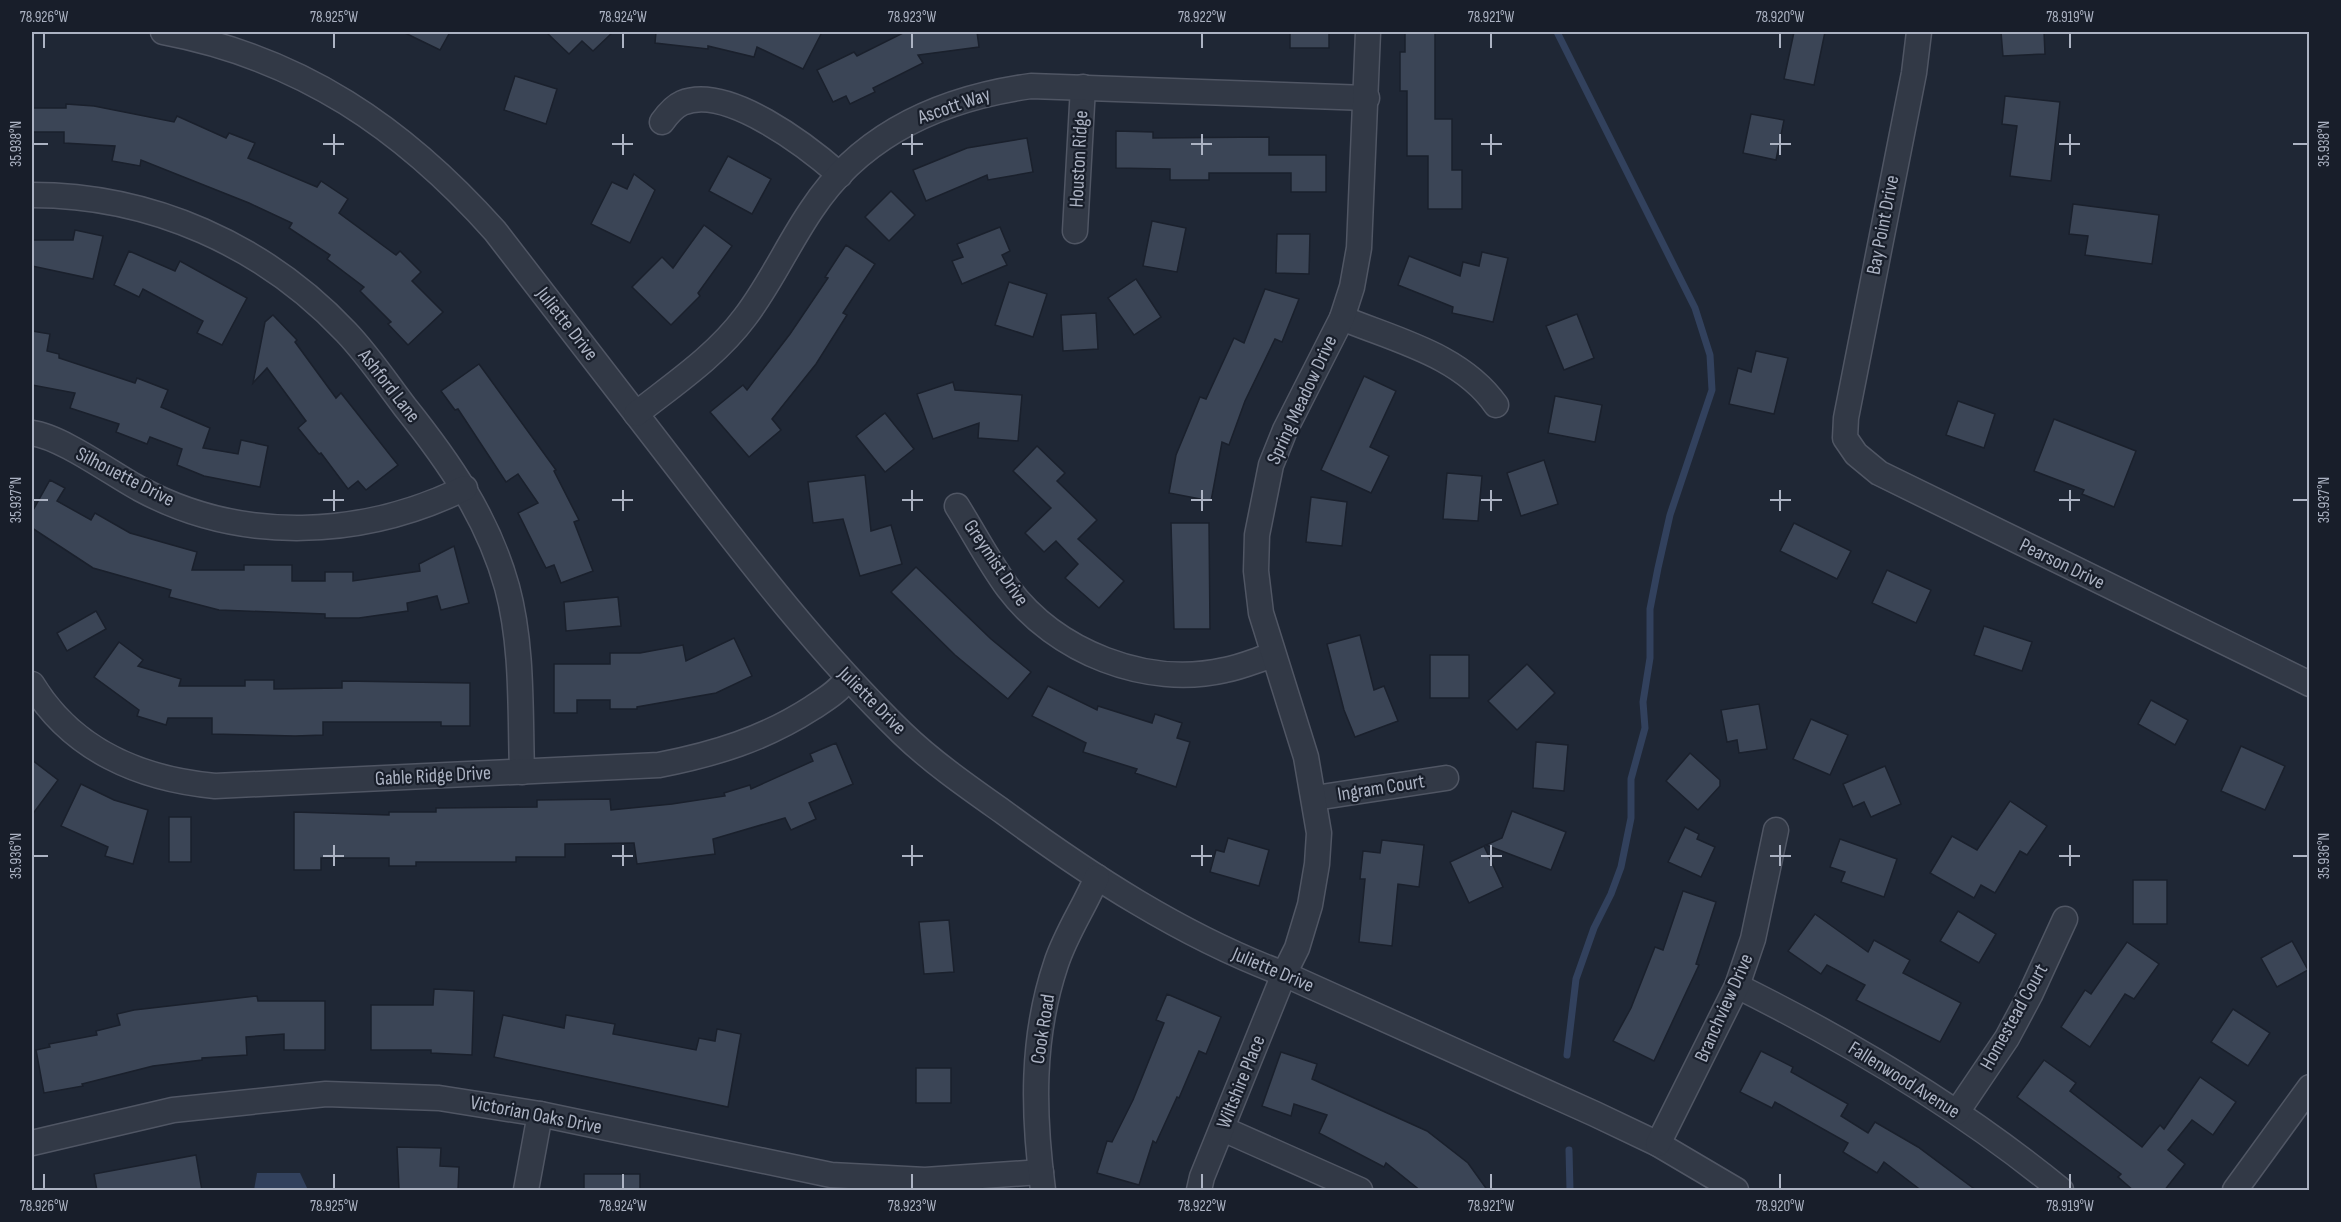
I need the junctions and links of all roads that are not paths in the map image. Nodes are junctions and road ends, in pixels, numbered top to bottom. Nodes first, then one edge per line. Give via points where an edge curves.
1 (163, 32) edge
2 (1368, 32) edge
3 (1919, 32) edge
4 (213, 37) edge
5 (1083, 87) junction
6 (1367, 98) junction
7 (662, 122) dead end
8 (840, 175) junction
9 (32, 195) edge
10 (1075, 231) dead end
11 (1342, 318) junction
12 (1496, 405) dead end
13 (636, 414) junction
14 (1846, 418) joint
15 (32, 433) edge
16 (465, 488) junction
17 (957, 506) dead end
18 (1273, 655) junction
19 (847, 678) junction
20 (32, 684) edge
21 (2310, 684) edge
22 (522, 772) junction
23 (1446, 778) dead end
24 (1314, 798) junction
25 (1776, 830) dead end
26 (1097, 877) junction
27 (2065, 919) dead end
28 (1284, 974) junction
29 (1737, 986) junction
30 (2310, 1087) edge
31 (1957, 1112) junction
32 (540, 1114) junction
33 (1223, 1129) junction
34 (32, 1143) edge
35 (1658, 1144) junction
36 (1042, 1181) edge
37 (526, 1191) edge
38 (1199, 1191) edge
39 (1360, 1191) edge
40 (1736, 1191) edge
41 (2061, 1191) edge
42 (2235, 1191) edge

1 - 4 street, Juliette Drive
2 - 6 street, Spring Meadow Drive
3 - 14 street, Bay Point Drive
4 - 13 street, Juliette Drive via 320,87 368,115 456,187 495,231
5 - 6 street, Ascott Way
5 - 8 street, Ascott Way via 1031,86 952,102 882,139
5 - 10 street, Houston Ridge
6 - 11 street, Spring Meadow Drive via 1359,248
7 - 8 street via 680,104 690,100 716,102 774,124
8 - 13 street, Ascott Way via 814,206 744,319 696,367
9 - 16 street, Ashford Lane via 100,200 144,209 193,225 274,269 347,334 441,451
11 - 12 street via 1447,361 1469,375
11 - 18 street, Spring Meadow Drive via 1285,430 1262,498 1256,571 1261,613
13 - 19 street, Juliette Drive via 785,608
14 - 21 street, Pearson Drive via 1845,438 1856,454 1879,473
15 - 16 street, Silhouette Drive via 42,434 152,495 231,522 272,529 354,525 397,515
16 - 22 street, Ashford Lane via 494,546 508,589 516,633
17 - 18 street, Greymist Drive via 1009,589 1028,611 1081,650 1149,672 1186,675 1224,671
18 - 24 street, Spring Meadow Drive via 1306,757
19 - 22 street, Gable Ridge Drive via 821,702 785,725 709,756 659,765
19 - 26 street, Juliette Drive via 931,757 1053,849
20 - 22 street, Gable Ridge Drive via 60,719 86,742 147,774 180,783 215,786
23 - 24 street, Ingram Court
24 - 28 street, Spring Meadow Drive via 1319,833 1314,885 1297,948
25 - 29 street, Branchview Drive via 1753,939
26 - 28 street, Juliette Drive via 1241,958
26 - 36 street, Cook Road via 1057,962 1044,1006 1036,1084
27 - 31 street, Homestead Court via 2007,1038
28 - 33 street, Wiltshire Place
28 - 35 street, Juliette Drive
29 - 31 street, Fallenwood Avenue via 1821,1029
29 - 35 street, Branchview Drive
30 - 42 street
31 - 41 street, Fallenwood Avenue
32 - 34 street, Victorian Oaks Drive via 440,1098 326,1094 173,1110
32 - 36 street, Victorian Oaks Drive via 831,1175
32 - 37 street
33 - 38 street, Wiltshire Place
33 - 39 street
35 - 40 street, Juliette Drive

